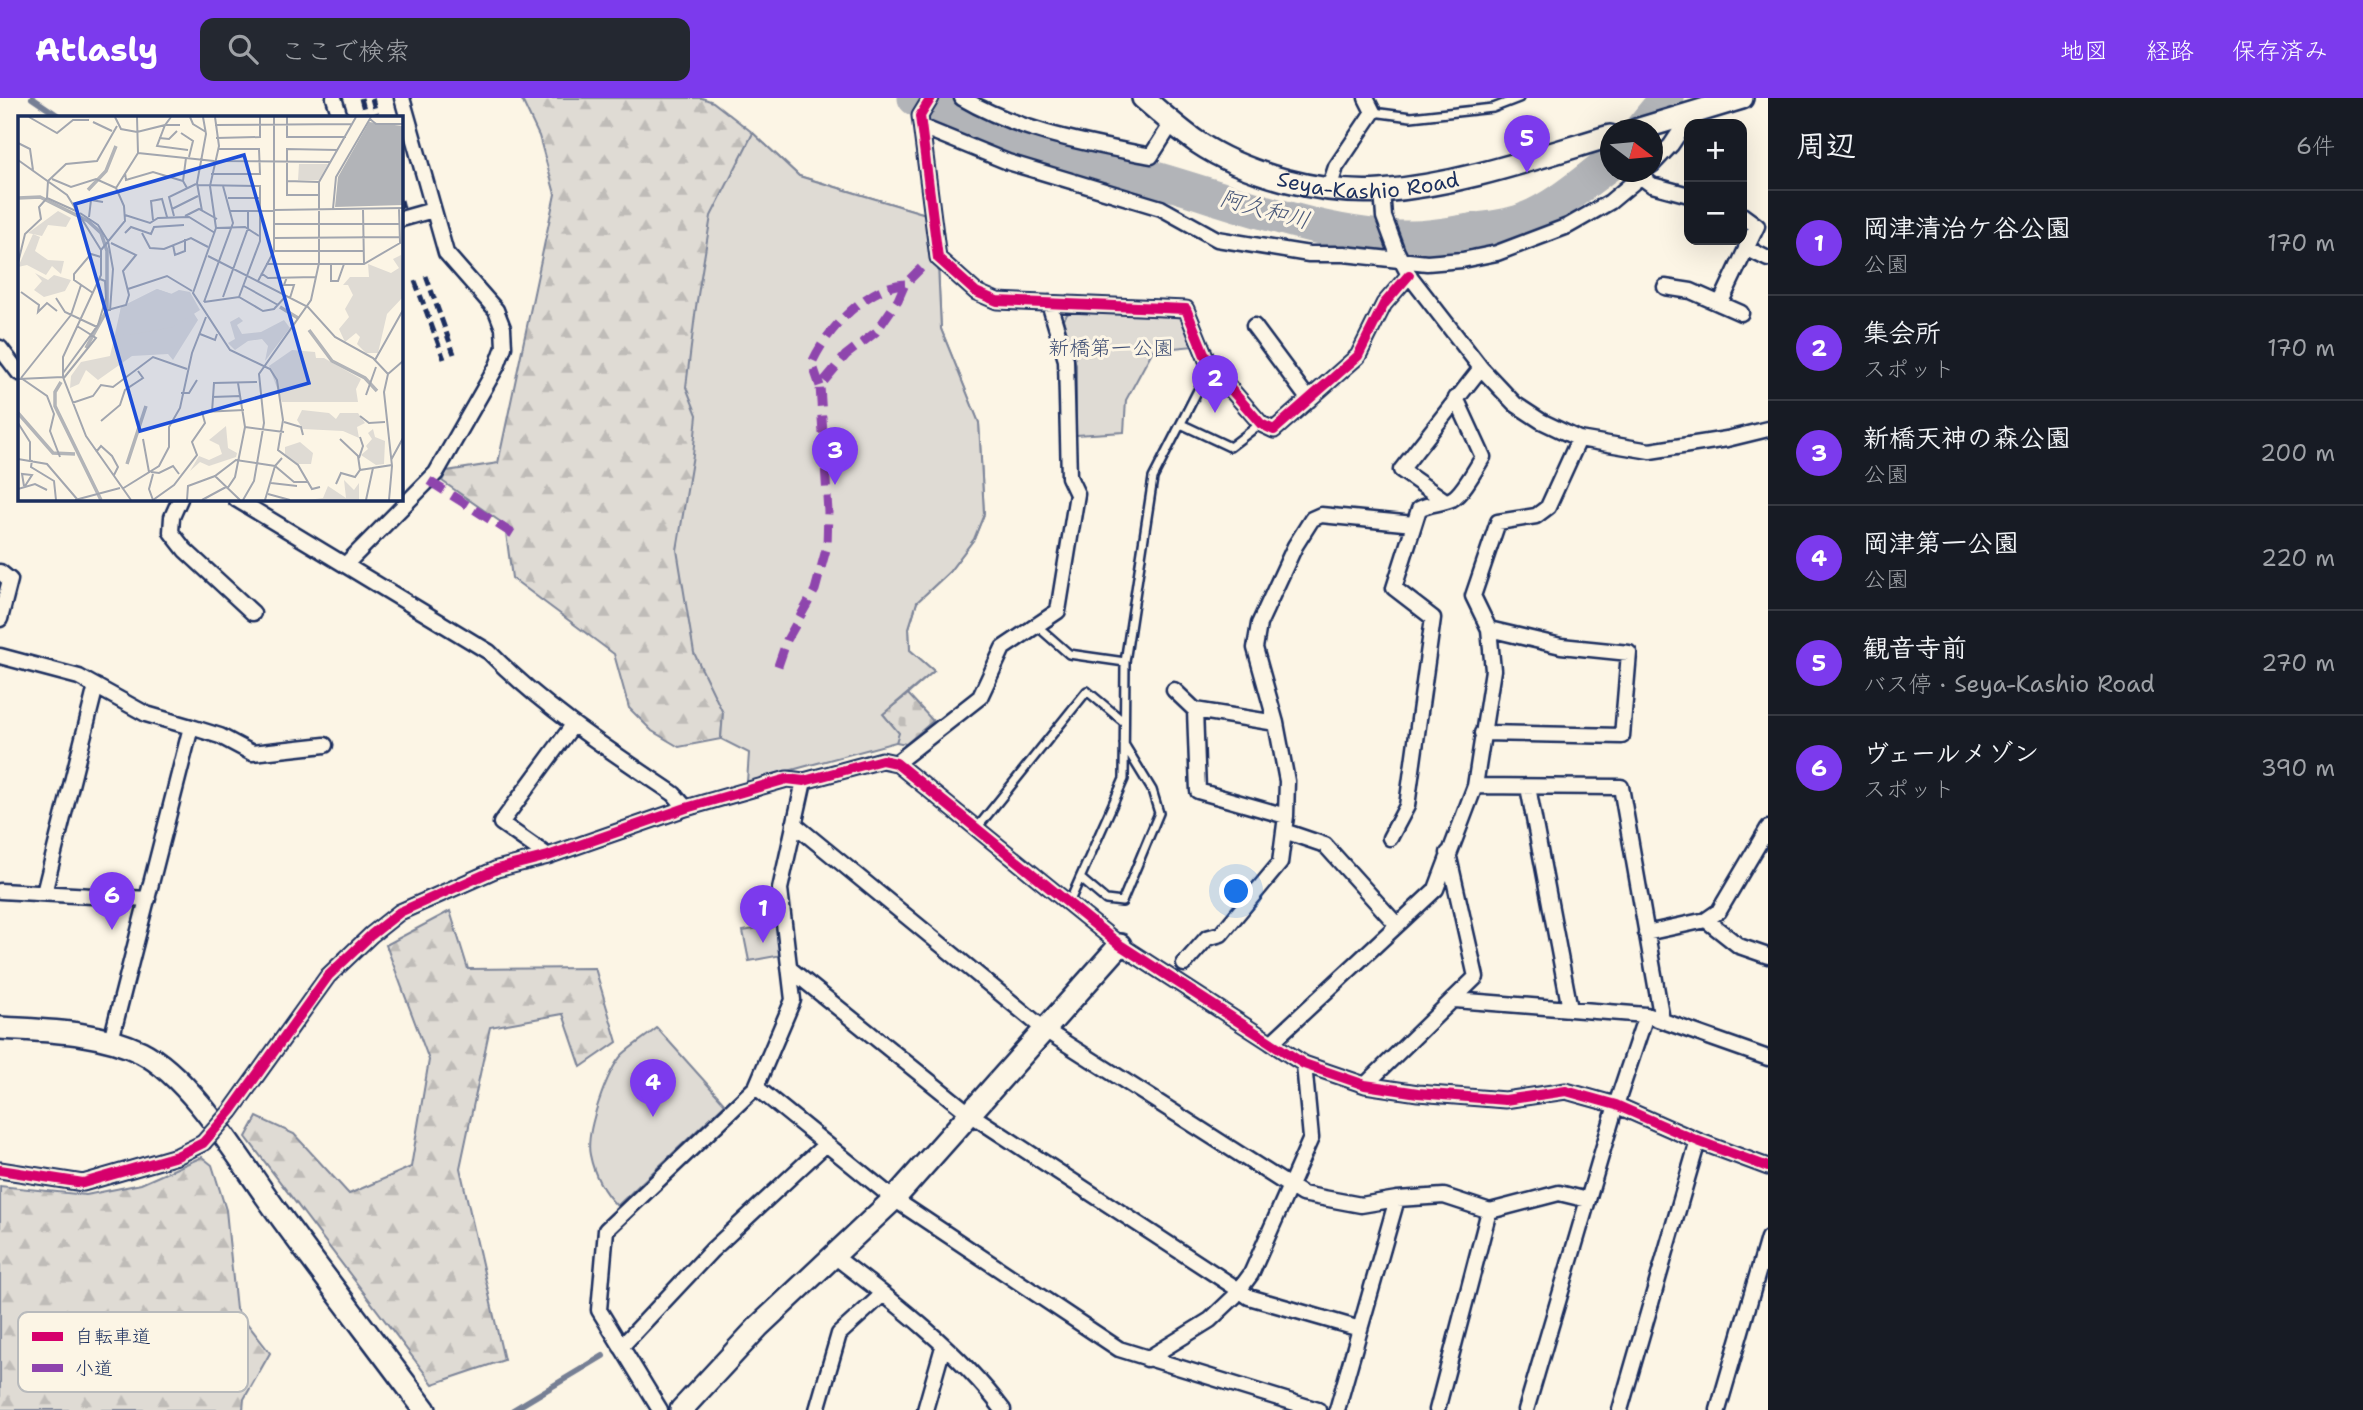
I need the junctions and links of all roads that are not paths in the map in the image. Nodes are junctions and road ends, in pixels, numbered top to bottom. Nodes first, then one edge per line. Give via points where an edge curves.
1 (334, 98) edge
2 (402, 98) edge
3 (931, 98) edge
4 (962, 98) edge
5 (1143, 98) edge
6 (1366, 98) edge
7 (1519, 98) edge
8 (1742, 98) edge
9 (1698, 110) edge
10 (1373, 112) junction
11 (340, 116) edge
12 (1663, 121) edge
13 (921, 122) junction
14 (1172, 123) junction
15 (1600, 139) edge
16 (1663, 153) edge
17 (1634, 182) edge
18 (1650, 182) edge
19 (1329, 188) junction
20 (1382, 191) junction
21 (1684, 194) edge
22 (433, 210) junction
23 (402, 219) edge
24 (1747, 219) edge
25 (1746, 248) junction
26 (1400, 256) junction
27 (1768, 259) edge
28 (1409, 275) junction
29 (1665, 287) dead end
30 (1049, 303) junction
31 (1720, 304) junction
32 (1741, 313) dead end
33 (1254, 326) dead end
34 (0, 348) edge
35 (1481, 368) junction
36 (18, 372) edge
37 (1199, 388) dead end
38 (1456, 398) junction
39 (1309, 400) junction
40 (1181, 424) junction
41 (1261, 424) junction
42 (1768, 429) edge
43 (1579, 439) junction
44 (180, 500) edge
45 (238, 500) edge
46 (1444, 500) junction
47 (1414, 524) junction
48 (346, 564) junction
49 (0, 572) edge
50 (253, 613) dead end
51 (0, 619) edge
52 (1036, 625) junction
53 (1489, 629) junction
54 (0, 656) edge
55 (1125, 662) junction
56 (96, 686) junction
57 (1174, 690) dead end
58 (1195, 710) junction
59 (1124, 722) junction
60 (1276, 723) junction
61 (573, 725) junction
62 (191, 727) junction
63 (1482, 733) junction
64 (1124, 743) junction
65 (325, 746) dead end
66 (896, 762) junction
67 (804, 781) junction
68 (1475, 786) junction
69 (1528, 787) junction
70 (685, 808) junction
71 (1285, 823) junction
72 (794, 824) junction
73 (977, 828) junction
74 (1768, 828) edge
75 (1390, 838) dead end
76 (1448, 853) junction
77 (548, 856) junction
78 (1080, 878) junction
79 (0, 891) edge
80 (44, 893) junction
81 (148, 899) junction
82 (1069, 903) junction
83 (1706, 920) junction
84 (1397, 925) junction
85 (1646, 933) junction
86 (1120, 945) junction
87 (1768, 956) edge
88 (790, 969) junction
89 (1179, 972) junction
90 (1455, 1000) junction
91 (1570, 1009) junction
92 (1646, 1015) junction
93 (1662, 1020) junction
94 (0, 1028) edge
95 (1045, 1030) junction
96 (111, 1040) junction
97 (1271, 1043) junction
98 (1768, 1058) edge
99 (1304, 1064) junction
100 (1365, 1084) junction
101 (756, 1087) junction
102 (1616, 1105) junction
103 (970, 1114) junction
104 (1698, 1141) junction
105 (826, 1144) junction
106 (1768, 1167) edge
107 (0, 1170) edge
108 (1289, 1186) junction
109 (894, 1199) junction
110 (1398, 1199) junction
111 (1588, 1200) junction
112 (1489, 1211) junction
113 (1768, 1238) edge
114 (834, 1256) junction
115 (1239, 1290) junction
116 (883, 1294) junction
117 (1360, 1329) junction
118 (621, 1347) junction
119 (943, 1347) junction
120 (1147, 1359) junction
121 (425, 1410) edge
122 (660, 1410) edge
123 (681, 1410) edge
124 (817, 1410) edge
125 (925, 1410) edge
126 (1003, 1410) edge
127 (1318, 1410) edge
128 (1337, 1410) edge
129 (1437, 1410) edge
130 (1527, 1410) edge
131 (1620, 1410) edge
132 (1718, 1410) edge

1 - 11 street
2 - 22 street
3 - 13 street
4 - 14 street via 1026,127 1151,156
5 - 14 street, Seya-Kashio Road
6 - 10 street
7 - 10 lane via 1493,108 1411,117
8 - 9 street
9 - 12 street
9 - 16 street
10 - 19 street via 1336,167
13 - 26 street via 1008,162 1161,208 1217,239 1309,254
13 - 30 street via 938,258 976,292 997,301
14 - 19 street, Seya-Kashio Road via 1232,162
15 - 20 street, Seya-Kashio Road via 1458,178
17 - 26 street via 1569,226 1497,253 1427,263
18 - 21 street
19 - 20 street, Seya-Kashio Road
20 - 26 street via 1384,217
22 - 23 street
22 - 48 street via 446,253 496,310 504,347 436,473
24 - 25 street via 1757,226
25 - 27 street
25 - 31 street
26 - 28 street
28 - 35 street
28 - 39 street via 1384,304 1358,356
29 - 31 street via 1691,291
30 - 41 street via 1186,309 1208,363
30 - 52 street via 1066,360 1069,477 1077,494 1058,611
31 - 32 street
33 - 39 street
34 - 36 street
35 - 38 street
35 - 43 street via 1516,404
37 - 40 lane
38 - 46 street via 1483,457 1453,499
38 - 46 street via 1401,470
39 - 41 street via 1274,430
40 - 41 lane via 1230,447
40 - 55 lane via 1153,478
42 - 43 street via 1650,450
43 - 53 street via 1548,507 1536,516 1498,522 1473,596
44 - 50 street via 171,532
45 - 48 street
46 - 47 street via 1419,509
47 - 60 street via 1321,515 1312,519 1259,625 1255,648
47 - 75 street via 1394,588 1433,618 1407,806
48 - 61 street via 489,652
49 - 51 street via 10,580
52 - 55 lane via 1069,654
52 - 66 street via 1003,648 980,697
53 - 63 street via 1493,670
53 - 63 street via 1560,646 1629,653 1622,736
54 - 56 street via 79,677
55 - 59 lane
56 - 62 street via 146,714
56 - 80 street
57 - 58 street
58 - 60 street
58 - 71 street via 1198,791
59 - 64 lane
59 - 73 lane via 1087,691
60 - 71 street via 1287,781
61 - 70 street via 674,794
61 - 77 street via 501,823
62 - 65 street via 252,753
62 - 81 street
63 - 68 street
64 - 78 lane via 1124,779
64 - 78 lane via 1152,790 1159,813 1122,902 1106,900
66 - 67 street via 882,760
66 - 73 street
67 - 70 street via 787,779
67 - 72 street
68 - 69 street
68 - 76 street
69 - 85 street via 1621,787
69 - 91 street
70 - 77 street
71 - 84 street via 1325,845
71 - 89 street via 1280,863 1221,934 1207,938
72 - 88 street via 780,889
72 - 95 street
73 - 82 street
74 - 83 street via 1719,911
76 - 84 street via 1436,889
76 - 90 street via 1476,977
77 - 107 street, bridge via 497,869 400,912 371,935 328,976 203,1143 177,1156 83,1183
78 - 82 lane
79 - 80 street
80 - 81 street
81 - 96 street
82 - 86 street
83 - 85 street
83 - 87 street via 1739,946
84 - 97 street
85 - 93 street
86 - 89 street
86 - 95 street
88 - 101 street via 793,1000
88 - 103 street
89 - 97 street
90 - 91 street
90 - 100 street
91 - 92 street
92 - 93 street
92 - 102 street
93 - 98 street
94 - 96 street
95 - 103 street
95 - 108 street
96 - 121 street via 165,1067 184,1086
97 - 99 street
99 - 100 street
99 - 108 street via 1311,1138
100 - 102 street via 1505,1100 1566,1091
101 - 105 street
101 - 118 street via 606,1230 599,1310
102 - 104 street
102 - 111 street
103 - 109 street
103 - 115 street
104 - 106 street
104 - 131 street
105 - 109 street
105 - 118 street via 712,1250
108 - 110 street via 1302,1194 1361,1205
108 - 115 street via 1251,1274
109 - 114 street
109 - 120 street via 1119,1349
110 - 112 street via 1444,1196
110 - 117 street
111 - 112 street via 1559,1193
111 - 130 street
112 - 129 street
113 - 132 street
114 - 116 street
114 - 123 street via 759,1326
115 - 117 street via 1249,1297
115 - 120 street via 1210,1320
116 - 119 street
116 - 124 street via 839,1334
117 - 128 street
118 - 122 street
119 - 125 street
119 - 126 street via 983,1383
120 - 127 street

